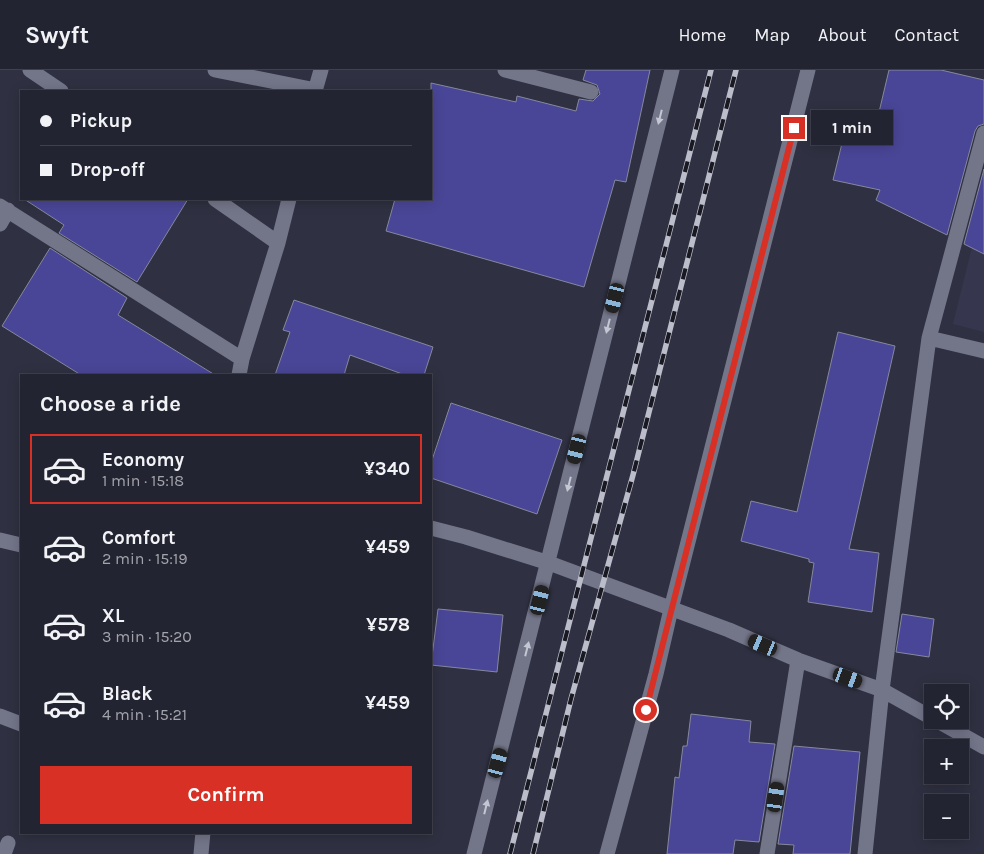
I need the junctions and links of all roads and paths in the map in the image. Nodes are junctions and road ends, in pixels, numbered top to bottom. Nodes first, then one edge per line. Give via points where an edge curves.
1 (30, 70) edge
2 (215, 70) edge
3 (321, 70) edge
4 (506, 70) edge
5 (672, 70) edge
6 (808, 70) edge
7 (60, 90) edge
8 (316, 90) edge
9 (591, 92) dead end
10 (984, 133) edge
11 (216, 200) edge
12 (289, 200) edge
13 (4, 208) edge
14 (0, 224) edge
15 (278, 243) junction
16 (929, 338) junction
17 (984, 351) edge
18 (242, 359) junction
19 (239, 374) edge
20 (432, 528) edge
21 (0, 540) edge
22 (20, 545) edge
23 (549, 563) junction
24 (671, 609) junction
25 (798, 660) junction
26 (882, 690) junction
27 (924, 713) edge
28 (0, 716) edge
29 (20, 724) edge
30 (952, 729) edge
31 (984, 747) edge
32 (203, 834) edge
33 (201, 854) edge
34 (474, 854) edge
35 (607, 854) edge
36 (767, 854) edge
37 (865, 854) edge

1 - 7 street
2 - 8 street
3 - 8 street
4 - 9 street
5 -> 23 street
6 - 24 street
10 - 16 street
11 - 15 street
12 - 15 street
13 - 14 street
13 - 18 street
15 - 18 street
16 - 17 street
16 - 26 street
18 - 19 street
20 - 23 street
21 - 22 street
23 - 24 street
34 -> 23 street
24 - 25 street
24 - 35 street
25 - 26 street
25 - 36 street
26 - 27 street
26 - 37 street
28 - 29 street
30 - 31 street
32 - 33 street

